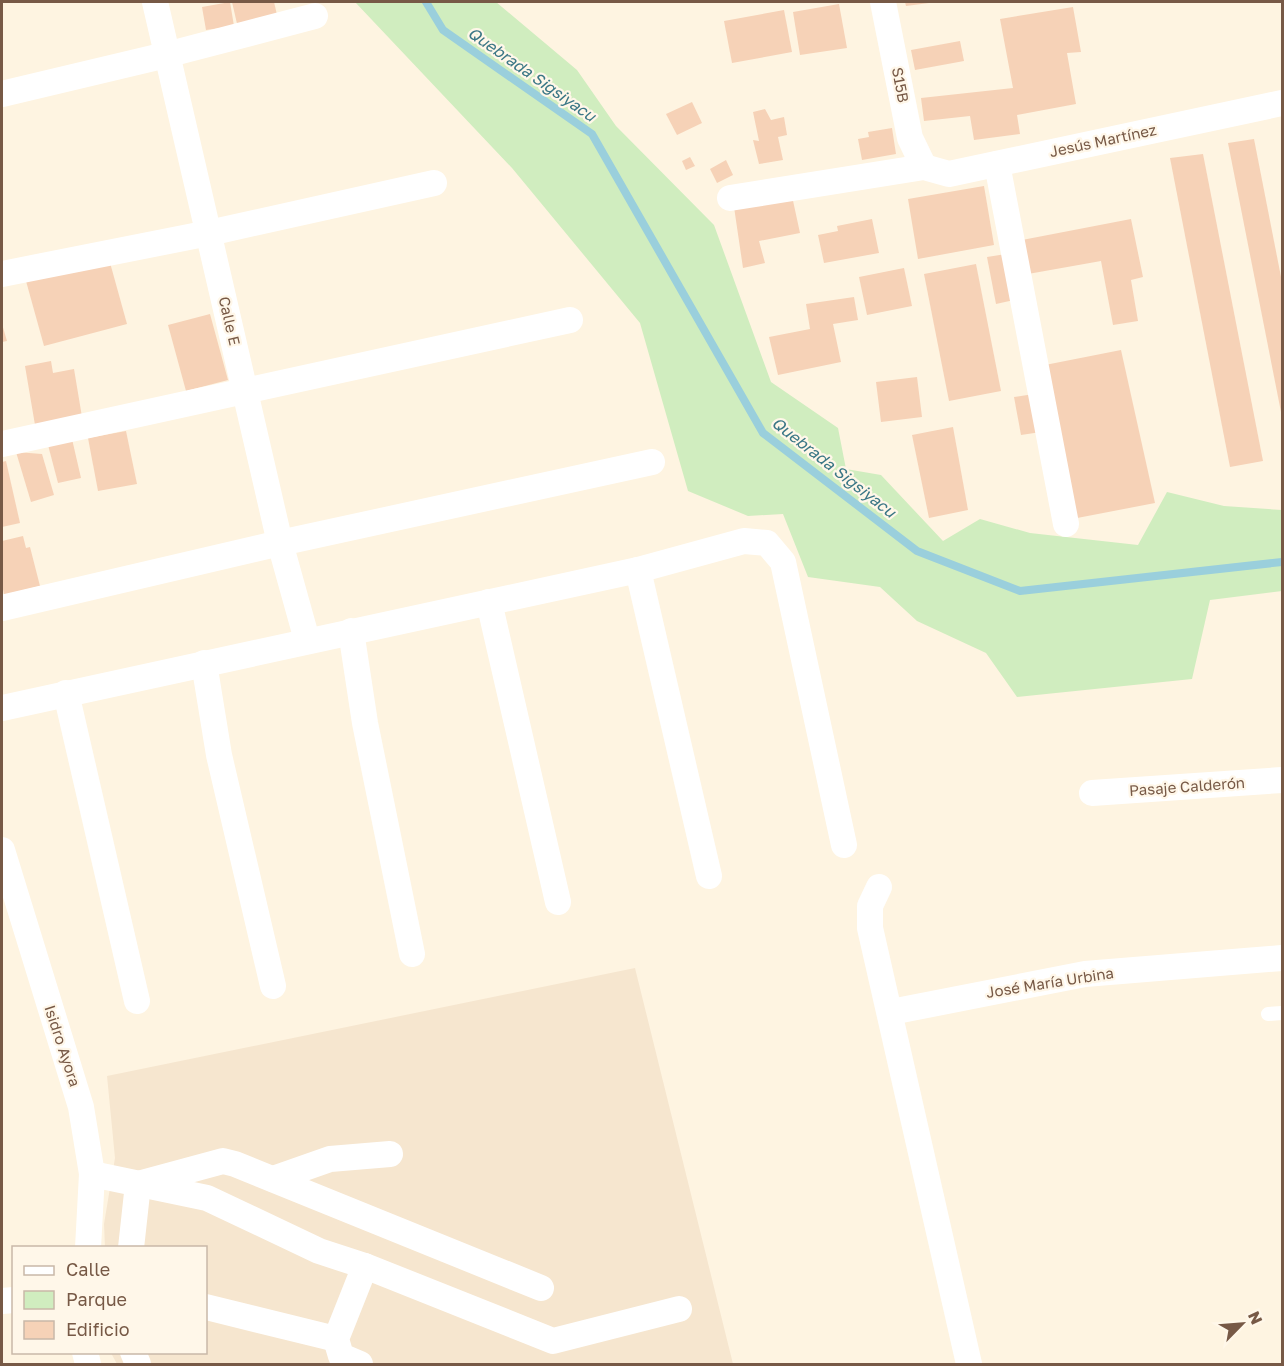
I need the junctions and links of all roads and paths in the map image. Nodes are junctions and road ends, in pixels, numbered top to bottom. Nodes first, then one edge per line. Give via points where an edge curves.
1 (155, 2) edge
2 (883, 2) edge
3 (315, 16) dead end
4 (166, 56) junction
5 (2, 93) edge
6 (1282, 103) edge
7 (997, 164) junction
8 (924, 167) junction
9 (434, 183) dead end
10 (730, 198) dead end
11 (209, 233) junction
12 (2, 274) edge
13 (570, 320) dead end
14 (245, 390) junction
15 (2, 444) edge
16 (652, 462) dead end
17 (1066, 524) dead end
18 (280, 543) junction
19 (638, 570) junction
20 (489, 602) junction
21 (2, 608) edge
22 (351, 631) junction
23 (307, 640) junction
24 (204, 663) junction
25 (66, 693) junction
26 (2, 708) edge
27 (1282, 780) edge
28 (1092, 793) dead end
29 (844, 845) dead end
30 (2, 850) edge
31 (709, 876) dead end
32 (879, 887) dead end
33 (558, 902) dead end
34 (12, 925) edge
35 (412, 954) dead end
36 (1282, 958) edge
37 (273, 986) dead end
38 (137, 1000) dead end
39 (891, 1012) junction
40 (390, 1154) dead end
41 (92, 1174) junction
42 (273, 1179) junction
43 (138, 1184) junction
44 (88, 1246) edge
45 (131, 1246) edge
46 (365, 1266) junction
47 (540, 1288) dead end
48 (207, 1307) edge
49 (679, 1309) dead end
50 (336, 1339) junction
51 (354, 1364) edge
52 (969, 1365) edge

1 - 4 street, Calle E
2 - 8 street, S15B via 910,138
3 - 4 street
4 - 5 street
4 - 11 street, Calle E
6 - 7 street, Jesús Martínez
7 - 8 street, Jesús Martínez via 949,174
7 - 17 street
8 - 10 street
9 - 11 street
11 - 12 street
11 - 14 street, Calle E
13 - 14 street
14 - 15 street
14 - 18 street, Calle E
16 - 18 street
18 - 21 street
18 - 23 street, Calle E
19 - 20 street
19 - 29 street via 744,541 767,543 783,562
19 - 31 street
20 - 22 street
20 - 33 street
22 - 23 street
22 - 35 street via 365,723
23 - 24 street
24 - 25 street
24 - 37 street via 219,755
25 - 26 street
25 - 38 street
27 - 28 street, Pasaje Calderón
30 - 34 street, Isidro Ayora
32 - 39 street via 870,906 870,928
34 - 41 street, Isidro Ayora via 81,1107
36 - 39 street, José María Urbina via 1085,974
39 - 52 street
40 - 42 street via 330,1159
41 - 43 street
41 - 44 street, Isidro Ayora
42 - 43 street via 223,1161
42 - 47 street
43 - 45 street
43 - 46 street via 207,1198 319,1251
46 - 49 street via 553,1341
46 - 50 street
48 - 50 street
50 - 51 street via 341,1356

